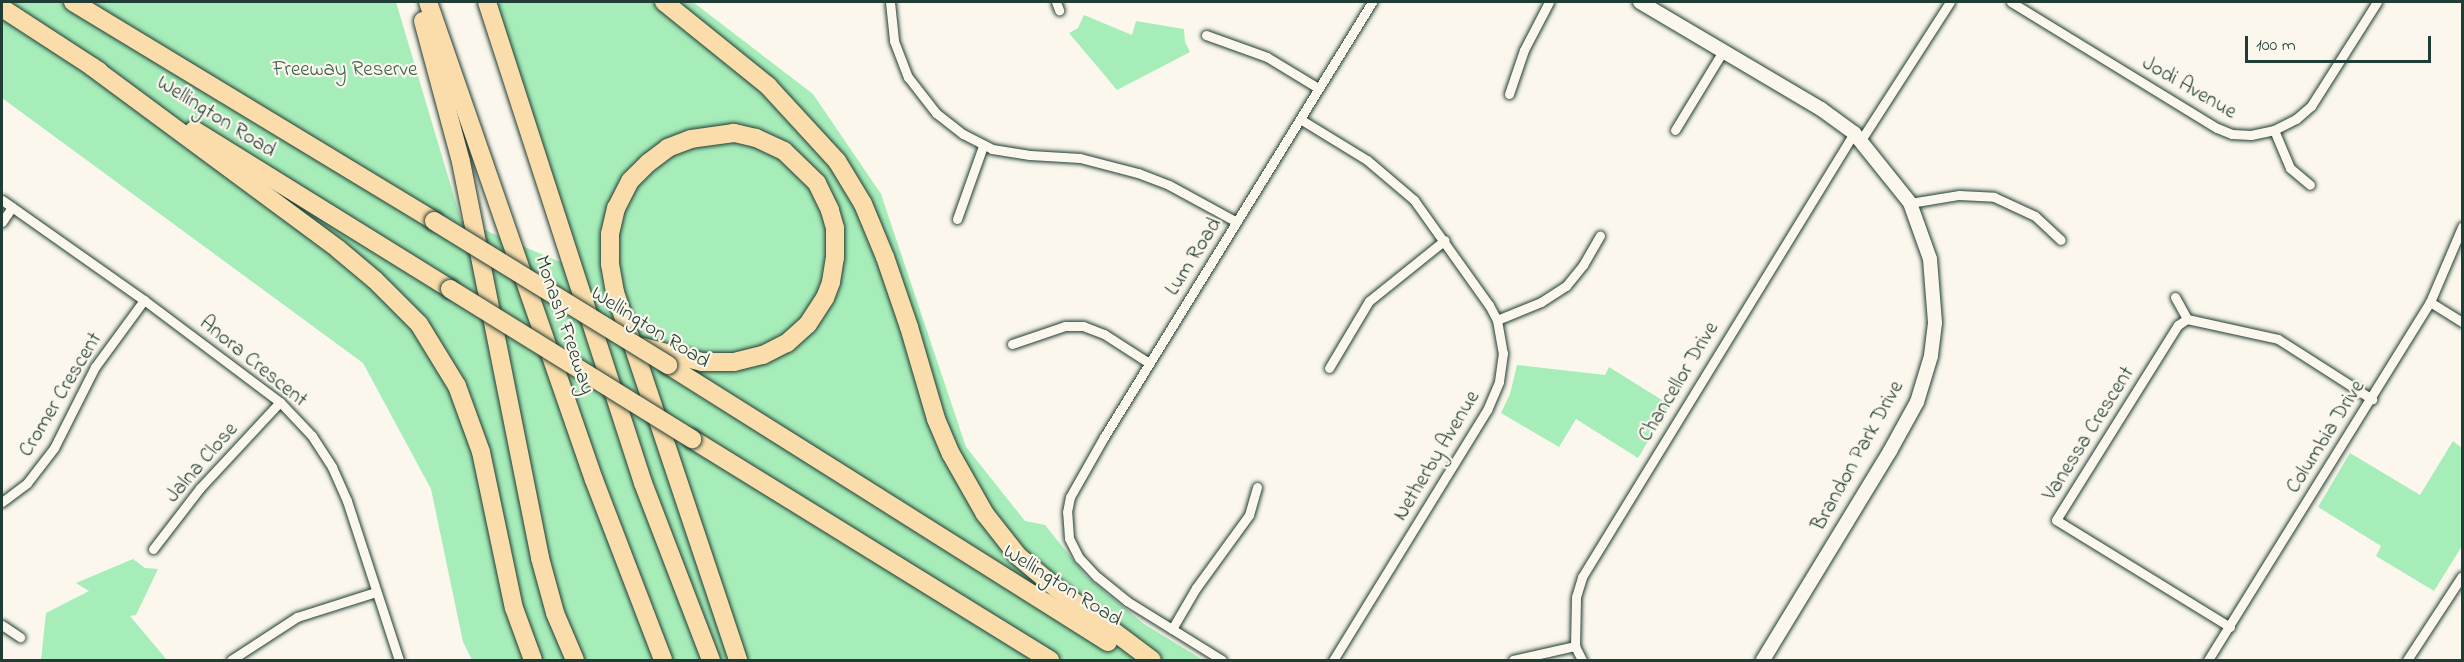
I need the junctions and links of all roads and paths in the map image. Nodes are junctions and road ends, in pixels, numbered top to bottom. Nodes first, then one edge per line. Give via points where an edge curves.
1 (73, 2) edge
2 (418, 2) edge
3 (428, 2) edge
4 (487, 2) edge
5 (664, 2) edge
6 (890, 2) edge
7 (1372, 2) edge
8 (1550, 2) edge
9 (1640, 2) edge
10 (1950, 2) edge
11 (2011, 2) edge
12 (2377, 2) edge
13 (2, 8) edge
14 (1206, 35) dead end
15 (1723, 51) junction
16 (91, 66) junction
17 (1318, 88) junction
18 (1509, 94) dead end
19 (1300, 119) junction
20 (1675, 130) dead end
21 (2274, 130) junction
22 (1857, 137) junction
23 (983, 147) junction
24 (2310, 185) dead end
25 (2, 200) edge
26 (1910, 203) junction
27 (12, 207) junction
28 (957, 219) dead end
29 (2, 222) edge
30 (1236, 222) junction
31 (2463, 226) edge
32 (1600, 236) dead end
33 (1445, 240) junction
34 (2061, 240) dead end
35 (2175, 297) dead end
36 (144, 300) junction
37 (2430, 302) junction
38 (2187, 319) junction
39 (1497, 320) junction
40 (2463, 322) edge
41 (1012, 344) dead end
42 (666, 359) junction
43 (1149, 363) junction
44 (1329, 368) dead end
45 (2372, 399) junction
46 (280, 402) junction
47 (1257, 487) dead end
48 (2, 502) edge
49 (153, 549) dead end
50 (2463, 576) edge
51 (376, 592) junction
52 (2, 625) edge
53 (2230, 627) junction
54 (1172, 629) junction
55 (20, 637) dead end
56 (1575, 646) junction
57 (231, 660) edge
58 (399, 660) edge
59 (533, 660) edge
60 (575, 660) edge
61 (663, 660) edge
62 (711, 660) edge
63 (738, 660) edge
64 (1050, 660) edge
65 (1138, 660) edge
66 (1152, 660) edge
67 (1222, 660) edge
68 (1333, 660) edge
69 (1513, 660) edge
70 (1582, 660) edge
71 (1763, 660) edge
72 (2208, 660) edge
73 (2408, 660) edge

1 - 42 highway, Wellington Road, bridge via 637,346
2 - 60 highway via 460,162 540,558 555,613
3 - 61 highway, Monash Freeway via 594,480
4 - 62 highway, Monash Freeway via 644,483
5 - 66 highway via 768,86 837,160 863,204 885,257 936,419 985,514 1018,556
6 - 23 street via 894,41 918,93 947,123
7 - 17 street, Lum Road
8 - 18 street via 1524,50
9 - 15 street, Brandon Park Drive
10 - 22 street, Chancellor Drive
11 - 21 street, Jodi Avenue via 2217,128 2251,135
12 - 21 street, Jodi Avenue via 2311,106
13 - 16 highway, Wellington Road
14 - 17 street via 1260,54
15 - 20 street
15 - 22 street, Brandon Park Drive via 1821,109
16 - 59 highway via 338,249 419,324 457,386 481,452 514,608
16 - 64 highway, Wellington Road, bridge
17 - 19 street, Lum Road
19 - 30 street, Lum Road
19 - 33 street, Netherby Avenue via 1386,174 1414,200
21 - 24 street via 2290,168
22 - 26 street, Brandon Park Drive
22 - 56 street, Chancellor Drive via 1582,577 1576,597
23 - 28 street
23 - 30 street via 1070,156 1121,167 1169,185
25 - 27 street, Anora Crescent
26 - 34 street via 1959,195 1994,197 2035,216
26 - 71 street, Brandon Park Drive via 1930,259 1935,323 1931,356 1917,402
27 - 29 street
27 - 36 street, Anora Crescent
30 - 43 street, Lum Road
31 - 37 street, Columbia Drive
32 - 39 street via 1566,286 1541,302
33 - 39 street, Netherby Avenue
33 - 44 street via 1369,301
35 - 38 street
36 - 46 street, Anora Crescent
36 - 48 street, Cromer Crescent via 95,367 54,448 27,483
37 - 40 street
37 - 45 street, Columbia Drive
38 - 45 street via 2278,339
38 - 53 street, Vanessa Crescent via 2178,325 2056,520
39 - 68 street, Netherby Avenue via 1503,353 1495,395
41 - 43 street via 1065,326 1083,326 1104,334
42 - 63 highway via 734,362 753,358 787,343 819,308 834,271 835,228 817,183 784,151 734,133 700,136 668,148 630,182 616,208 610,234 615,292
42 - 65 highway, Wellington Road
43 - 54 street, Lum Road via 1074,486 1067,512 1069,538 1079,558 1097,577
45 - 53 street, Columbia Drive
46 - 49 street, Jalna Close via 200,488
46 - 51 street, Anora Crescent via 312,436 333,467
47 - 54 street via 1249,515 1196,588
50 - 73 street
51 - 57 street via 297,617
51 - 58 street, Anora Crescent
52 - 55 street
53 - 72 street, Columbia Drive
54 - 67 street
56 - 69 street
56 - 70 street, Chancellor Drive

